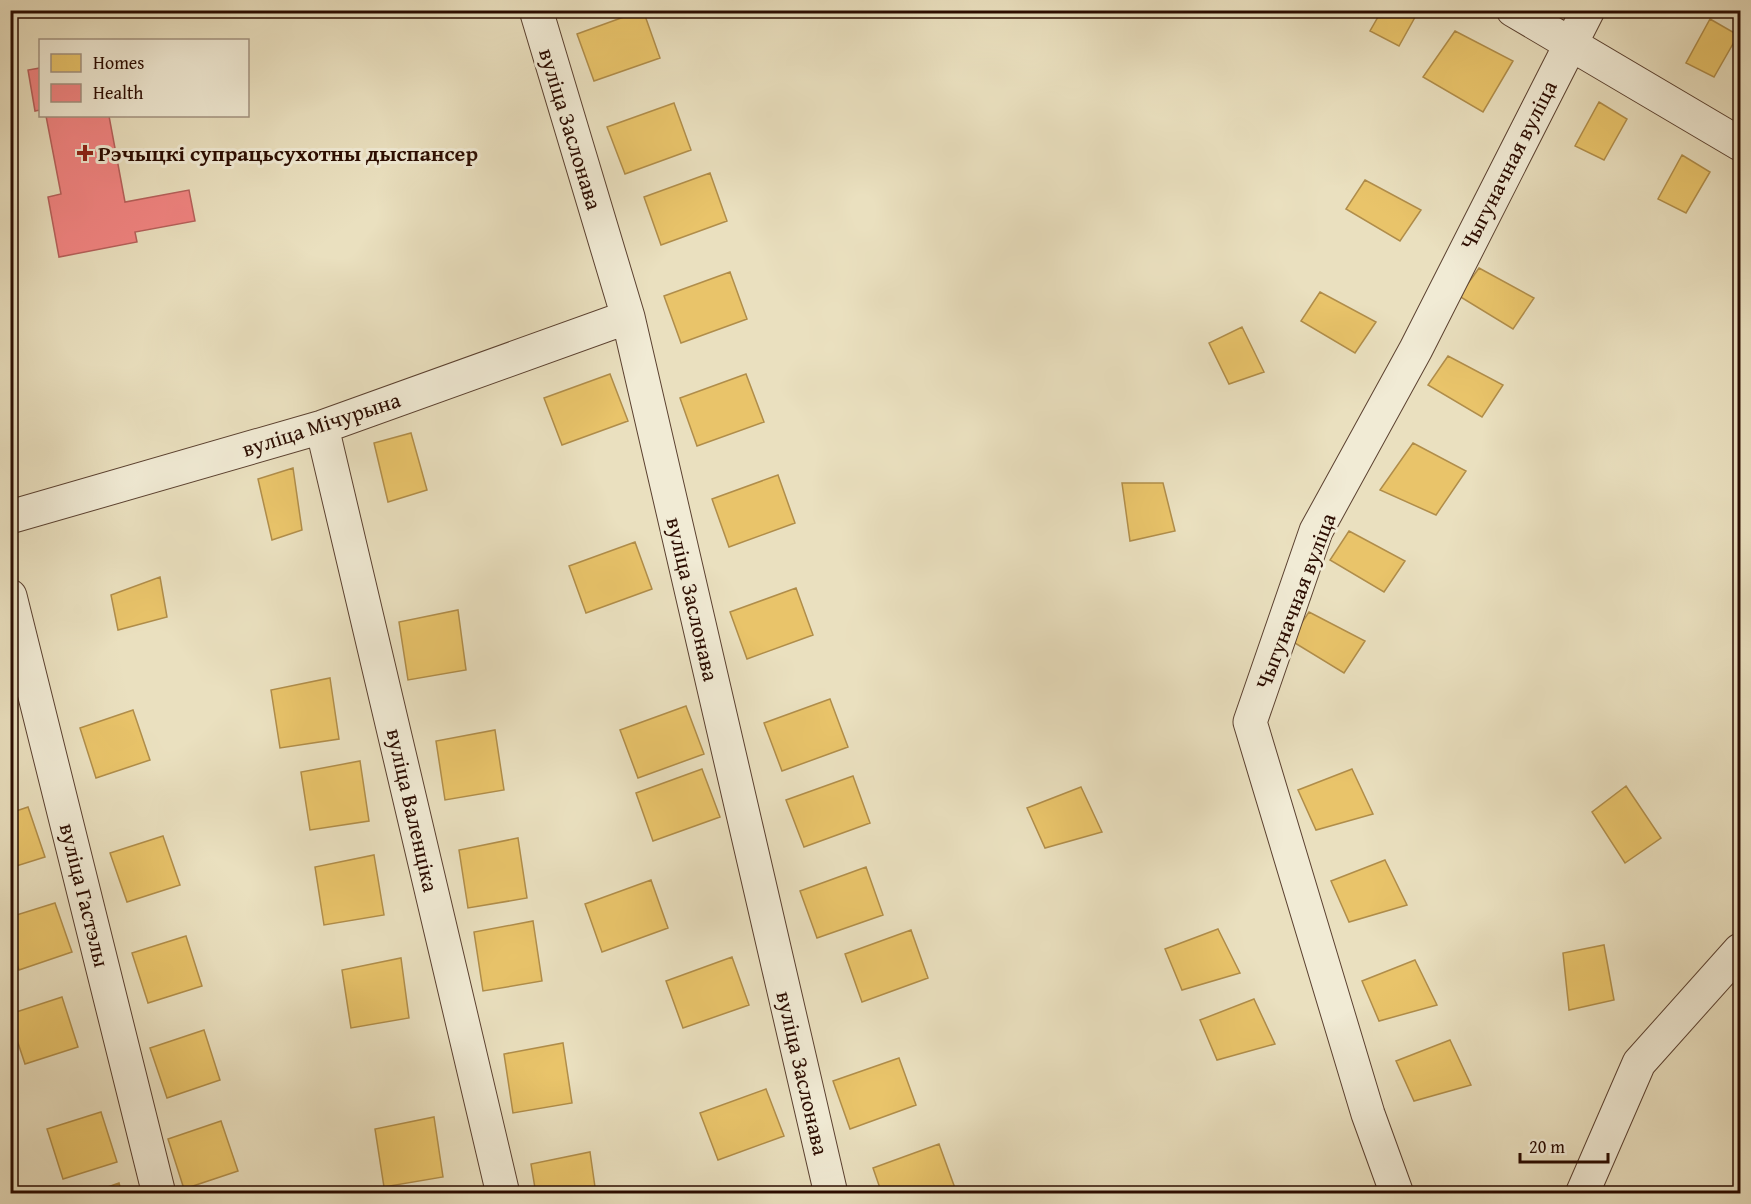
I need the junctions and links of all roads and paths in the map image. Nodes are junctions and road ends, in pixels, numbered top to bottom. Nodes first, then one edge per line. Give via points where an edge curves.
1 (536, 10) edge
2 (1513, 10) edge
3 (1588, 10) edge
4 (1569, 44) junction
5 (1740, 144) edge
6 (628, 317) junction
7 (322, 428) junction
8 (10, 518) edge
9 (10, 596) edge
10 (1740, 950) edge
11 (159, 1194) edge
12 (503, 1194) edge
13 (831, 1194) edge
14 (1397, 1194) edge
15 (1582, 1194) edge

1 - 6 street, вуліца Заслонава
2 - 4 street
3 - 4 street, Чыгуначная вуліца
4 - 5 street
4 - 14 street, Чыгуначная вуліца via 1416,349 1316,531 1250,722 1368,1114
6 - 7 street, вуліца Мічурына
6 - 13 street, вуліца Заслонава
7 - 8 street, вуліца Мічурына
7 - 12 street, вуліца Валенціка
9 - 11 street, вуліца Гастэлы
10 - 15 street via 1639,1063

